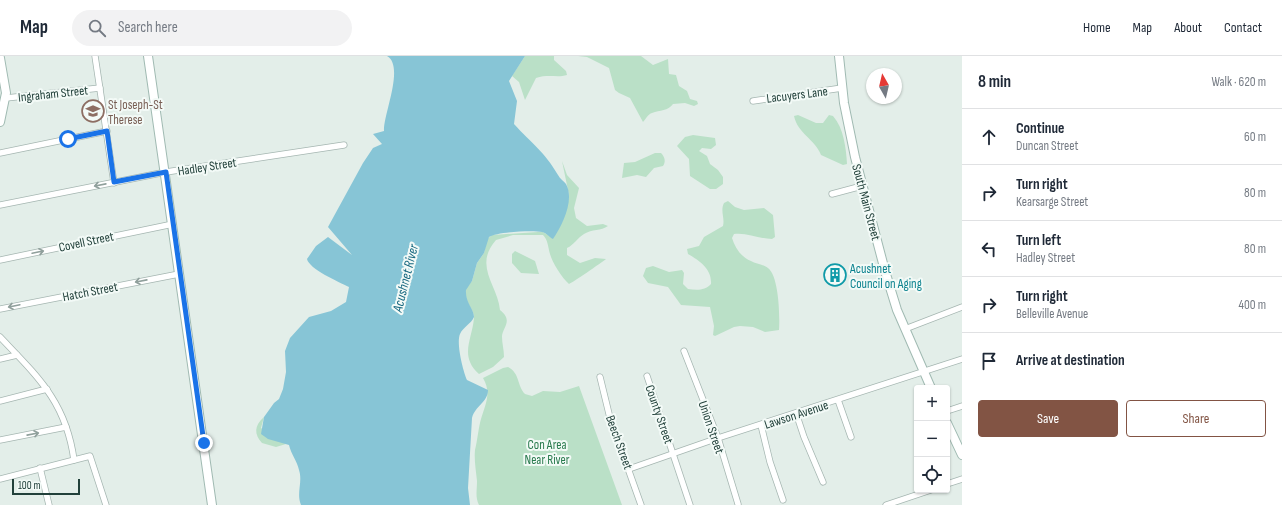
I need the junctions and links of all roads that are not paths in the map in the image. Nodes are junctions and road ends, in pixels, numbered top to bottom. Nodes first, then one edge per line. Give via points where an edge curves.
1 (95, 56) edge
2 (148, 56) edge
3 (839, 56) edge
4 (0, 58) edge
5 (100, 88) junction
6 (842, 88) junction
7 (6, 98) junction
8 (753, 101) dead end
9 (0, 122) edge
10 (107, 131) junction
11 (344, 145) dead end
12 (0, 153) edge
13 (166, 172) junction
14 (114, 182) junction
15 (862, 186) junction
16 (832, 194) dead end
17 (0, 205) edge
18 (173, 224) junction
19 (0, 260) edge
20 (180, 274) junction
21 (962, 307) edge
22 (0, 309) edge
23 (905, 329) junction
24 (0, 337) edge
25 (684, 351) dead end
26 (17, 355) junction
27 (0, 359) edge
28 (962, 359) edge
29 (923, 372) junction
30 (647, 376) dead end
31 (600, 377) dead end
32 (930, 385) edge
33 (47, 389) junction
34 (838, 400) junction
35 (0, 401) edge
36 (962, 406) edge
37 (950, 410) edge
38 (796, 413) junction
39 (761, 425) junction
40 (66, 427) junction
41 (950, 429) edge
42 (851, 437) dead end
43 (718, 438) junction
44 (0, 440) edge
45 (674, 453) junction
46 (962, 455) edge
47 (74, 460) junction
48 (40, 468) junction
49 (629, 469) junction
50 (0, 479) edge
51 (962, 479) edge
52 (823, 482) dead end
53 (950, 483) edge
54 (922, 493) edge
55 (783, 500) dead end
56 (738, 504) dead end
57 (49, 505) edge
58 (106, 505) edge
59 (212, 505) edge
60 (641, 505) edge
61 (690, 505) edge
62 (886, 505) edge

1 - 5 street
2 - 13 main road
3 - 6 main road, South Main Street
4 - 7 main road
5 - 7 street, Ingraham Street
5 - 10 street
6 - 8 street, Lacuyers Lane
6 - 15 main road, South Main Street
7 - 9 main road
10 - 12 street
10 - 14 street
11 - 13 street, Hadley Street
13 - 14 street, Hadley Street
13 - 18 main road
14 -> 17 street, Hadley Street
15 - 16 street
15 - 23 main road, South Main Street via 891,290
19 -> 18 street, Covell Street
18 - 20 main road
20 -> 22 street, Hatch Street
20 - 59 main road
21 - 23 street
23 - 29 main road, South Main Street
24 - 26 street
25 - 43 street, Union Street
26 - 27 street
26 - 33 street
28 - 29 street, Lawson Avenue
29 - 32 main road, South Main Street
29 - 34 street, Lawson Avenue
30 - 45 street, County Street
31 - 49 street, Beech Street via 610,418
33 - 35 street
33 - 40 street
34 - 38 street, Lawson Avenue
34 - 42 street
36 - 37 street
38 - 39 street, Lawson Avenue
38 - 52 street
39 - 43 street, Lawson Avenue
39 - 55 street
44 -> 40 street
40 - 47 street
41 - 46 main road
43 - 45 street, Lawson Avenue
43 - 56 street, Union Street
45 - 49 street, Lawson Avenue
45 - 61 street, County Street
47 - 48 street
47 - 58 street via 90,456
48 - 50 street
48 - 57 street
49 - 60 street, Beech Street
51 - 53 street
54 - 62 street

